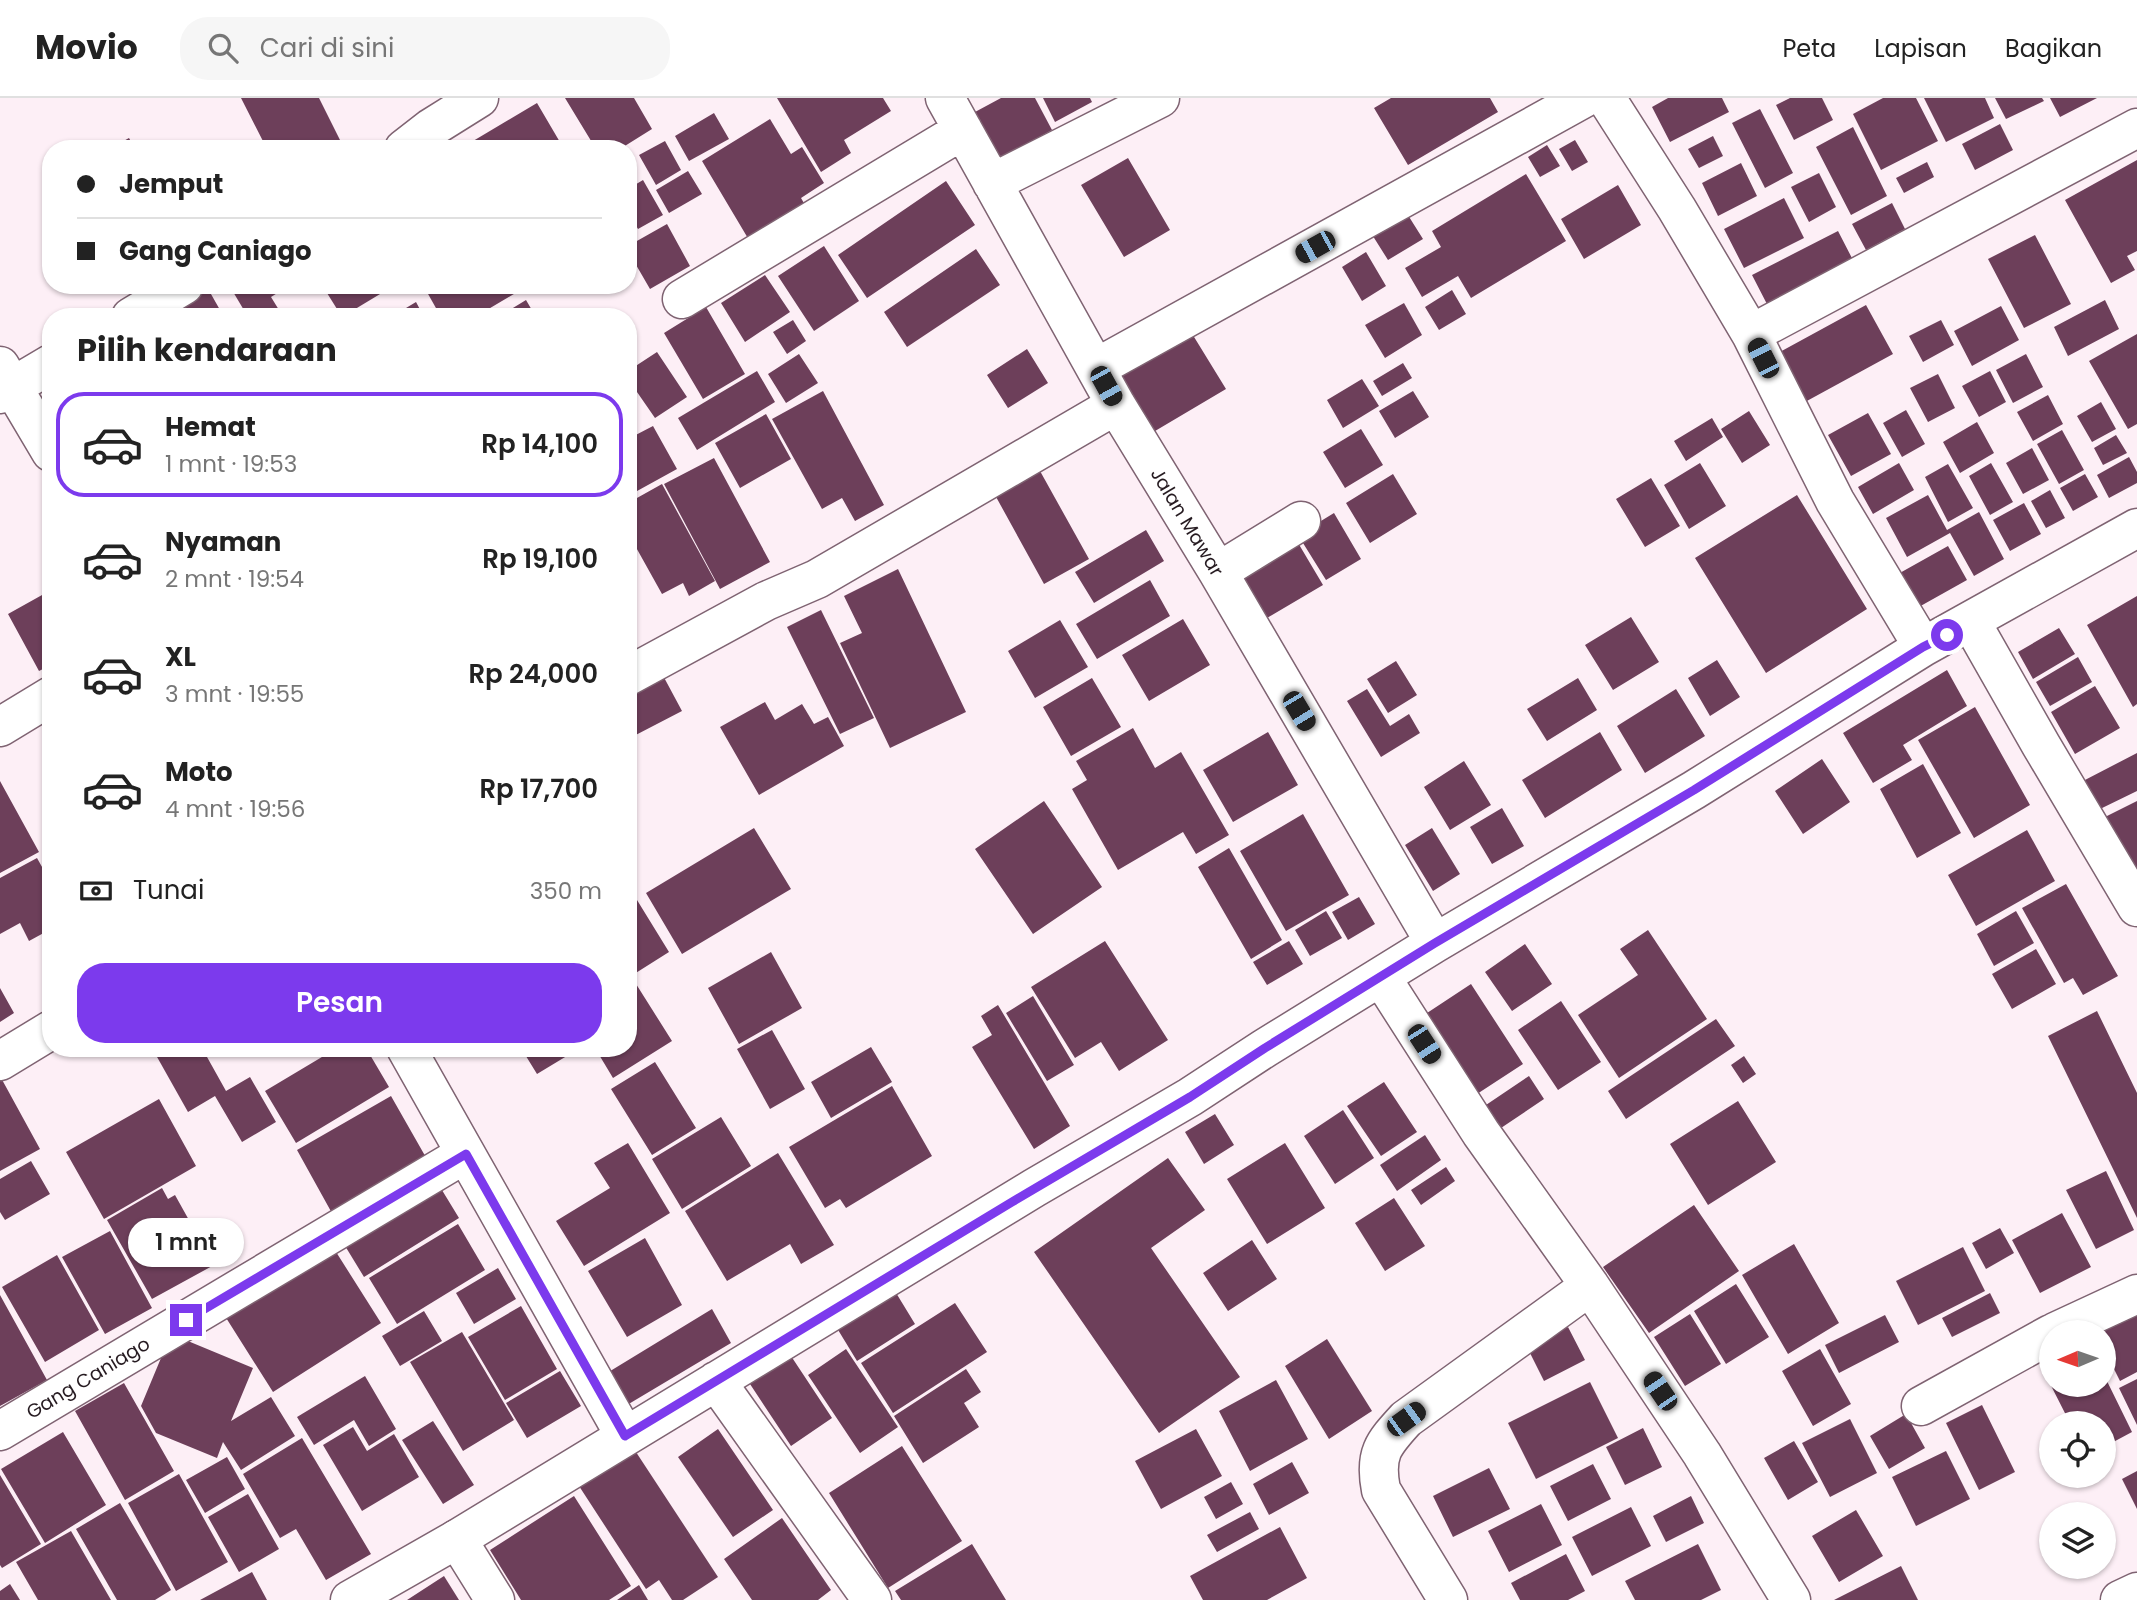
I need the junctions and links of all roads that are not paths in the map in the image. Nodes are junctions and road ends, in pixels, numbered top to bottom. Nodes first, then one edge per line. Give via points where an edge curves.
1 (479, 98) edge
2 (1160, 98) edge
3 (1584, 98) edge
4 (1606, 98) edge
5 (954, 114) edge
6 (2137, 128) edge
7 (416, 140) edge
8 (992, 183) junction
9 (169, 294) edge
10 (682, 299) dead end
11 (146, 308) edge
12 (1751, 334) junction
13 (42, 367) edge
14 (1096, 368) junction
15 (4, 382) edge
16 (1116, 405) junction
17 (42, 439) edge
18 (1301, 521) dead end
19 (2137, 528) edge
20 (1218, 572) junction
21 (1971, 622) junction
22 (1923, 647) junction
23 (637, 671) edge
24 (42, 701) edge
25 (0, 727) edge
26 (2137, 907) edge
27 (1435, 943) junction
28 (1381, 977) junction
29 (42, 1035) edge
30 (411, 1057) edge
31 (0, 1061) edge
32 (466, 1154) junction
33 (1590, 1286) junction
34 (2137, 1294) edge
35 (2081, 1320) edge
36 (2039, 1341) edge
37 (716, 1381) junction
38 (1921, 1406) dead end
39 (0, 1431) edge
40 (625, 1436) junction
41 (457, 1539) junction
42 (2137, 1592) edge
43 (350, 1600) edge
44 (495, 1600) edge
45 (872, 1600) edge
46 (1448, 1600) edge
47 (1791, 1600) edge
48 (2120, 1600) edge

1 - 7 street
2 - 8 street
3 - 14 street
4 - 12 street
5 - 8 street, Jalan Mawar
5 - 10 street
6 - 12 street
8 - 14 street, Jalan Mawar
9 - 11 street
12 - 22 street via 1835,500
13 - 15 street
14 - 16 street, Jalan Mawar
15 - 17 street
16 - 20 street, Jalan Mawar
16 - 23 street via 817,579 766,601
18 - 20 street
19 - 21 street
20 - 27 street, Jalan Mawar
21 - 22 street
21 - 26 street
22 - 27 street via 1694,790
24 - 25 street
27 - 28 street
28 - 33 street via 1481,1133
28 - 37 street
29 - 31 street
30 - 32 street
32 - 39 street, Gang Caniago
32 - 40 street
33 - 46 street via 1406,1419 1384,1443 1379,1456 1381,1490
33 - 47 street via 1702,1454
34 - 35 street
36 - 38 street
37 - 40 street
37 - 45 street
40 - 41 street
41 - 43 street
41 - 44 street
42 - 48 street

